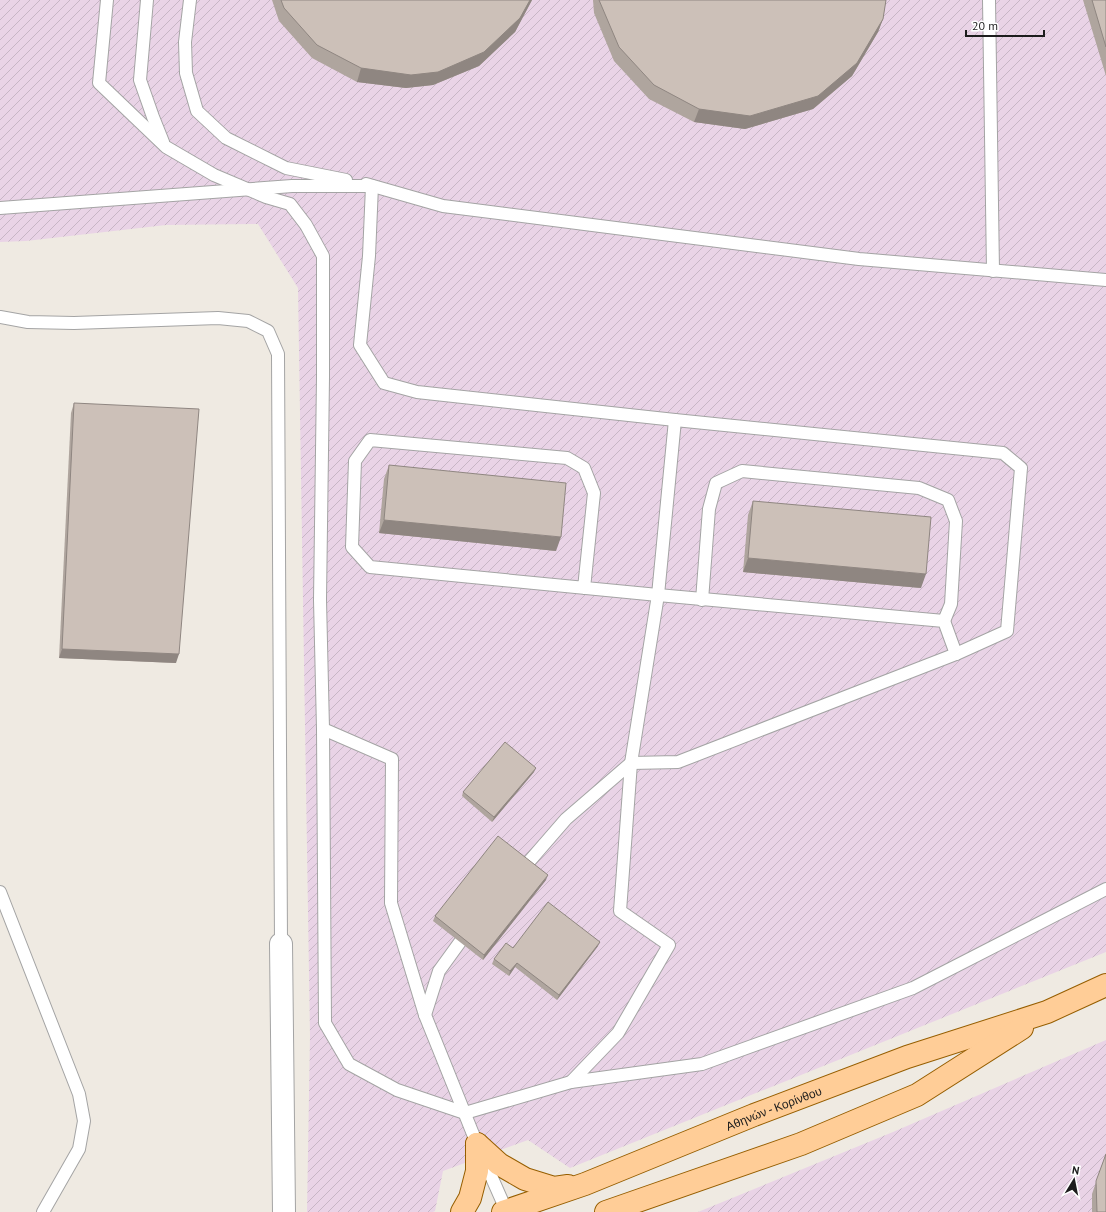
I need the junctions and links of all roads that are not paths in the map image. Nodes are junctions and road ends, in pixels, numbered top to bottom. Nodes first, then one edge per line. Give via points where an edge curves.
1 (106, 0) edge
2 (147, 0) edge
3 (190, 0) edge
4 (989, 0) edge
5 (166, 147) junction
6 (372, 186) junction
7 (250, 189) junction
8 (0, 208) edge
9 (992, 271) junction
10 (1106, 280) edge
11 (0, 317) edge
12 (675, 420) junction
13 (584, 588) junction
14 (658, 595) junction
15 (702, 600) junction
16 (944, 621) junction
17 (956, 654) junction
18 (323, 729) junction
19 (631, 763) junction
20 (527, 864) edge
21 (1106, 890) edge
22 (0, 892) edge
23 (460, 942) edge
24 (281, 944) joint
25 (1106, 985) edge
26 (1047, 1012) junction
27 (425, 1015) junction
28 (571, 1082) junction
29 (465, 1113) junction
30 (477, 1144) junction
31 (585, 1184) junction
32 (43, 1212) edge
33 (284, 1212) edge
34 (462, 1212) edge
35 (506, 1212) edge
36 (606, 1212) edge

1 - 5 lane via 99,83
2 - 5 lane via 140,80
3 - 6 lane via 185,42 186,73 197,111 226,138 286,168
4 - 9 lane
5 - 7 lane via 214,174
6 - 7 lane
6 - 9 lane via 443,206 851,258
6 - 12 lane via 360,345 384,383 417,392
7 - 8 lane
7 - 18 lane via 290,204 306,225 323,256 320,600
9 - 10 lane
11 - 24 lane via 28,322 74,323 218,318 248,322 268,331 278,354
12 - 14 lane
12 - 17 lane via 1003,453 1021,468 1007,631
13 - 13 lane via 370,567 352,547 355,461 370,440 567,458 584,468 594,493
13 - 14 lane
14 - 15 lane
14 - 19 lane
15 - 16 lane
15 - 16 lane via 709,509 716,483 742,471 919,488 948,500 956,521 951,604
16 - 17 lane
17 - 19 lane via 678,762
18 - 27 lane via 392,759 391,903
18 - 29 lane via 325,1023 349,1064 397,1090
19 - 20 lane via 566,819
19 - 28 lane via 620,911 669,944 618,1033
21 - 28 lane via 898,994 702,1064
22 - 32 lane via 79,1094 84,1121 78,1149
23 - 27 lane via 439,971
24 - 33 street
25 - 26 main road, Αθηνών - Κορίνθου
26 - 31 main road, Αθηνών - Κορίνθου via 907,1057 754,1115
26 - 36 main road, Αθηνών - Κορίνθου via 918,1095 800,1144
27 - 29 lane
28 - 29 lane
29 - 30 lane
30 - 31 main road via 499,1164 525,1179 554,1188
30 - 34 main road via 477,1171 470,1198
30 - 35 lane
31 - 35 main road, Αθηνών - Κορίνθου

